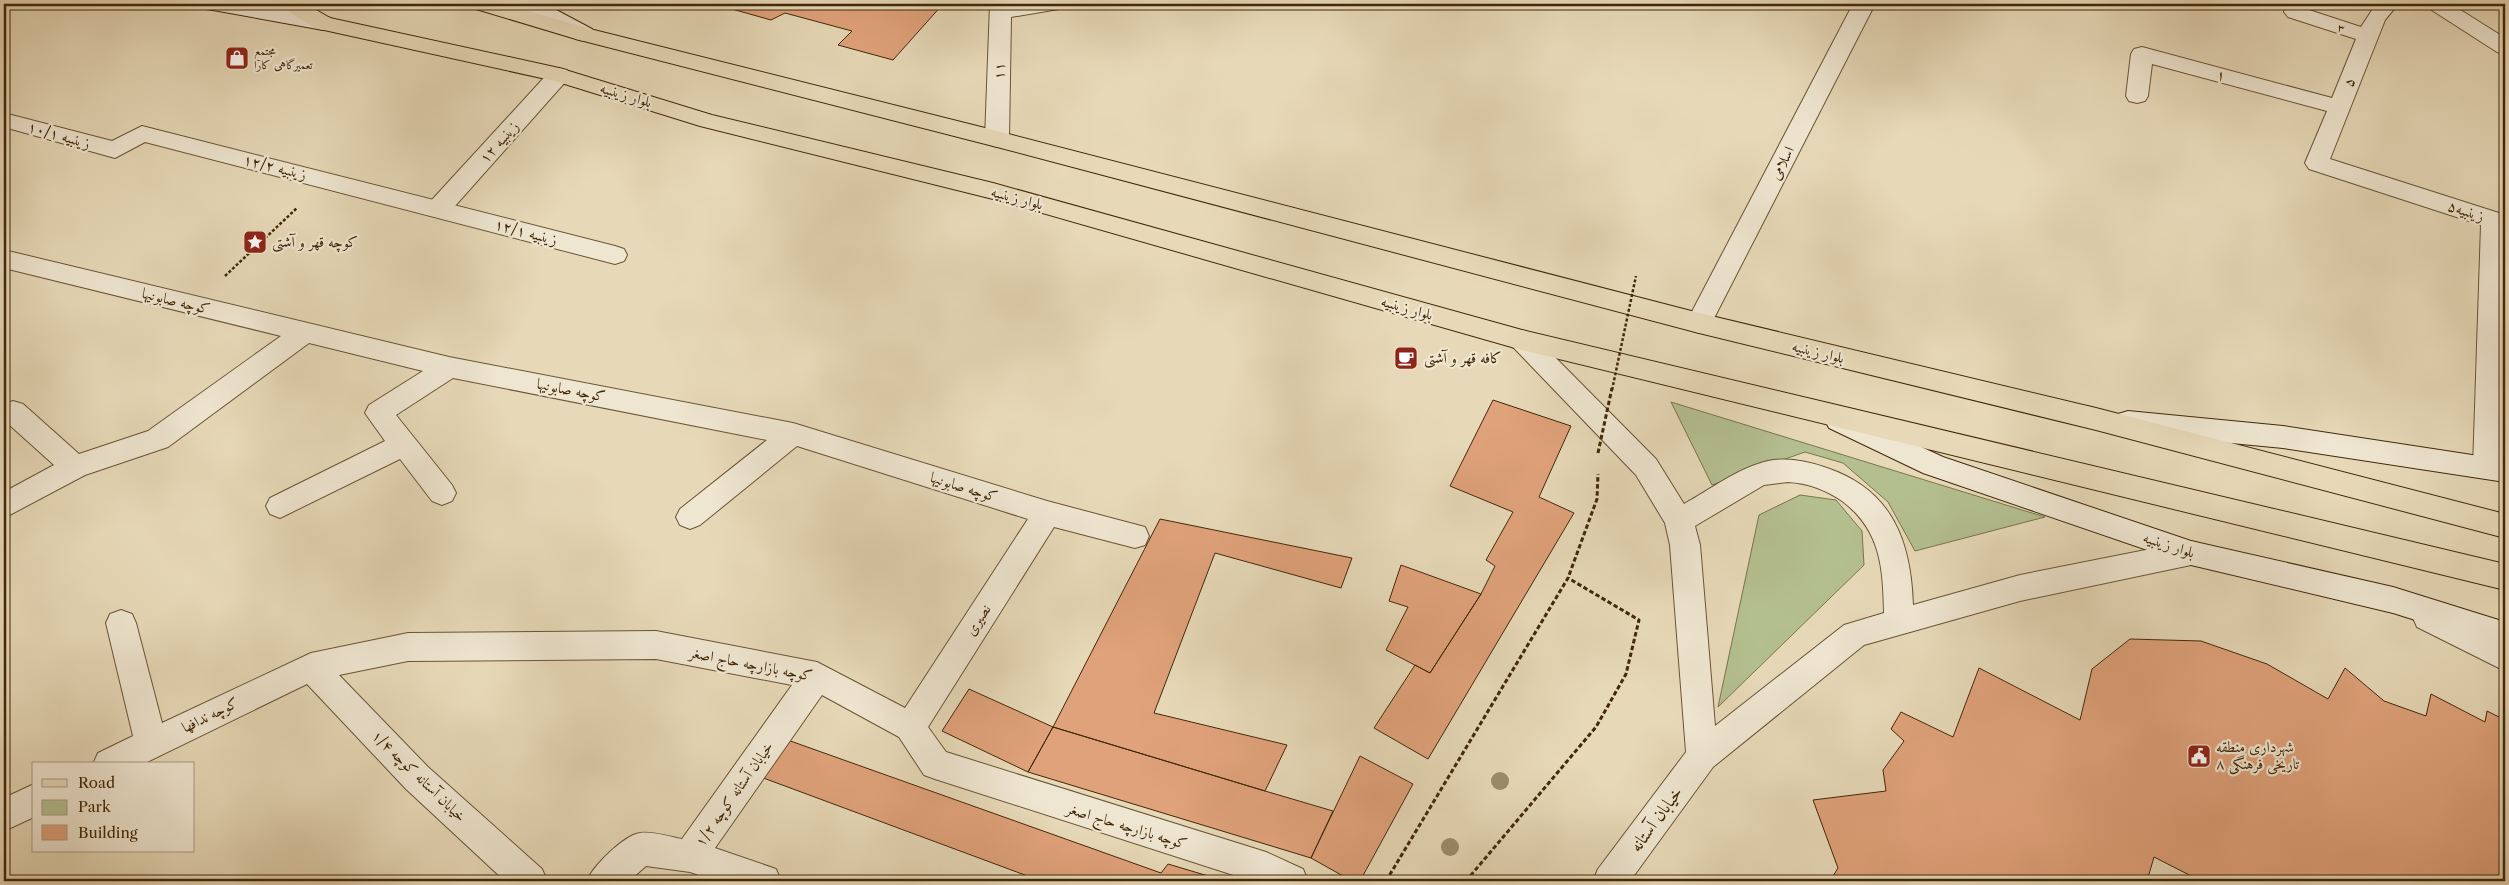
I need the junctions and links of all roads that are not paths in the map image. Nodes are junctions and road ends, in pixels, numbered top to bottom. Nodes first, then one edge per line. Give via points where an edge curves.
1 (214, 4) edge
2 (292, 4) edge
3 (483, 4) edge
4 (530, 4) edge
5 (1052, 4) edge
6 (1864, 4) edge
7 (2297, 4) edge
8 (2387, 4) edge
9 (2437, 4) edge
10 (1001, 8) edge
11 (323, 23) junction
12 (584, 34) junction
13 (2368, 36) junction
14 (2505, 47) edge
15 (559, 75) junction
16 (2136, 96) dead end
17 (2340, 107) junction
18 (4, 120) edge
19 (996, 139) junction
20 (115, 150) joint
21 (2317, 163) joint
22 (438, 209) junction
23 (615, 255) dead end
24 (4, 258) edge
25 (1699, 323) junction
26 (304, 332) junction
27 (1522, 340) junction
28 (448, 366) junction
29 (1817, 410) junction
30 (13, 412) dead end
31 (2096, 419) junction
32 (793, 434) junction
33 (405, 444) junction
34 (75, 467) junction
35 (2496, 469) edge
36 (442, 493) dead end
37 (4, 506) edge
38 (280, 506) dead end
39 (1047, 513) junction
40 (690, 518) dead end
41 (1679, 521) junction
42 (2505, 526) edge
43 (1135, 536) dead end
44 (2191, 553) junction
45 (2505, 577) edge
46 (2393, 600) junction
47 (1899, 621) junction
48 (121, 623) dead end
49 (2505, 635) edge
50 (2505, 656) edge
51 (311, 667) junction
52 (817, 676) junction
53 (910, 727) junction
54 (151, 743) junction
55 (1702, 756) junction
56 (113, 762) edge
57 (32, 801) edge
58 (4, 815) edge
59 (690, 856) junction
60 (530, 881) edge
61 (604, 881) edge
62 (764, 881) edge
63 (1291, 881) edge
64 (1610, 881) edge

1 - 11 street, بلوار زینبیه
2 - 11 main road
3 - 12 main road
4 - 12 street, بلوار زینبیه
5 - 10 street
6 - 25 street, اسلامی
7 - 13 street, ۳ via 2294,12
8 - 13 street, ۵ via 2375,19
9 - 14 street
10 - 19 street, ۱۱
11 - 15 main road, بلوار زینبیه
12 - 19 main road, بلوار زینبیه
13 - 17 street, ۵
15 - 22 street, زینبیه ۱۲
15 - 27 main road, بلوار زینبیه via 708,121 993,192
16 - 17 street, ۱ via 2142,54
17 - 21 street, ۵
18 - 20 street, زینبیه ۱۰/۱
19 - 25 main road, بلوار زینبیه
20 - 22 street, زینبیه ۱۲/۲ via 142,134
21 - 35 street, زینبیه۵ via 2493,220
22 - 23 street, زینبیه ۱۲/۱
24 - 26 street, کوچه صابونیها
25 - 31 main road, بلوار زینبیه
26 - 28 street, کوچه صابونیها
26 - 34 street via 158,439
27 - 29 main road, بلوار زینبیه
27 - 41 street via 1646,468
28 - 32 street, کوچه صابونیها
28 - 33 street via 379,412
29 - 44 street, بلوار زینبیه via 1934,465
29 - 45 main road, بلوار زینبیه
30 - 34 street
31 - 35 street, بلوار زینبیه via 2283,437
31 - 42 main road, بلوار زینبیه
32 - 39 street, کوچه صابونیها
32 - 40 street
33 - 36 street
33 - 38 street
34 - 37 street
39 - 43 street, کوچه صابونیها
39 - 53 street, نصیری
41 - 47 street via 1755,476 1781,471 1810,473 1838,484 1863,500 1882,522 1898,573
41 - 55 street via 1685,545
44 - 46 street, بلوار زینبیه
44 - 47 street, خیابان آستانه via 2020,588
46 - 49 street, بلوار زینبیه
46 - 50 street
47 - 55 street, خیابان آستانه via 1855,634
48 - 54 street
51 - 52 street, کوچه بازارچه حاج اصغر via 408,647 656,645
51 - 54 street, کوچه ندافها
51 - 60 street, خیابان آستانه کوچه ۱/۴ via 417,778
52 - 53 street, کوچه بازارچه حاج اصغر
52 - 59 street, خیابان آستانه کوچه ۱/۲
53 - 63 street, کوچه بازارچه حاج اصغر via 935,764 1266,869
54 - 56 street, کوچه ندافها
55 - 64 street, خیابان آستانه
57 - 58 street
59 - 61 street, خیابان آستانه کوچه ۱/۲ via 640,849
59 - 62 street

